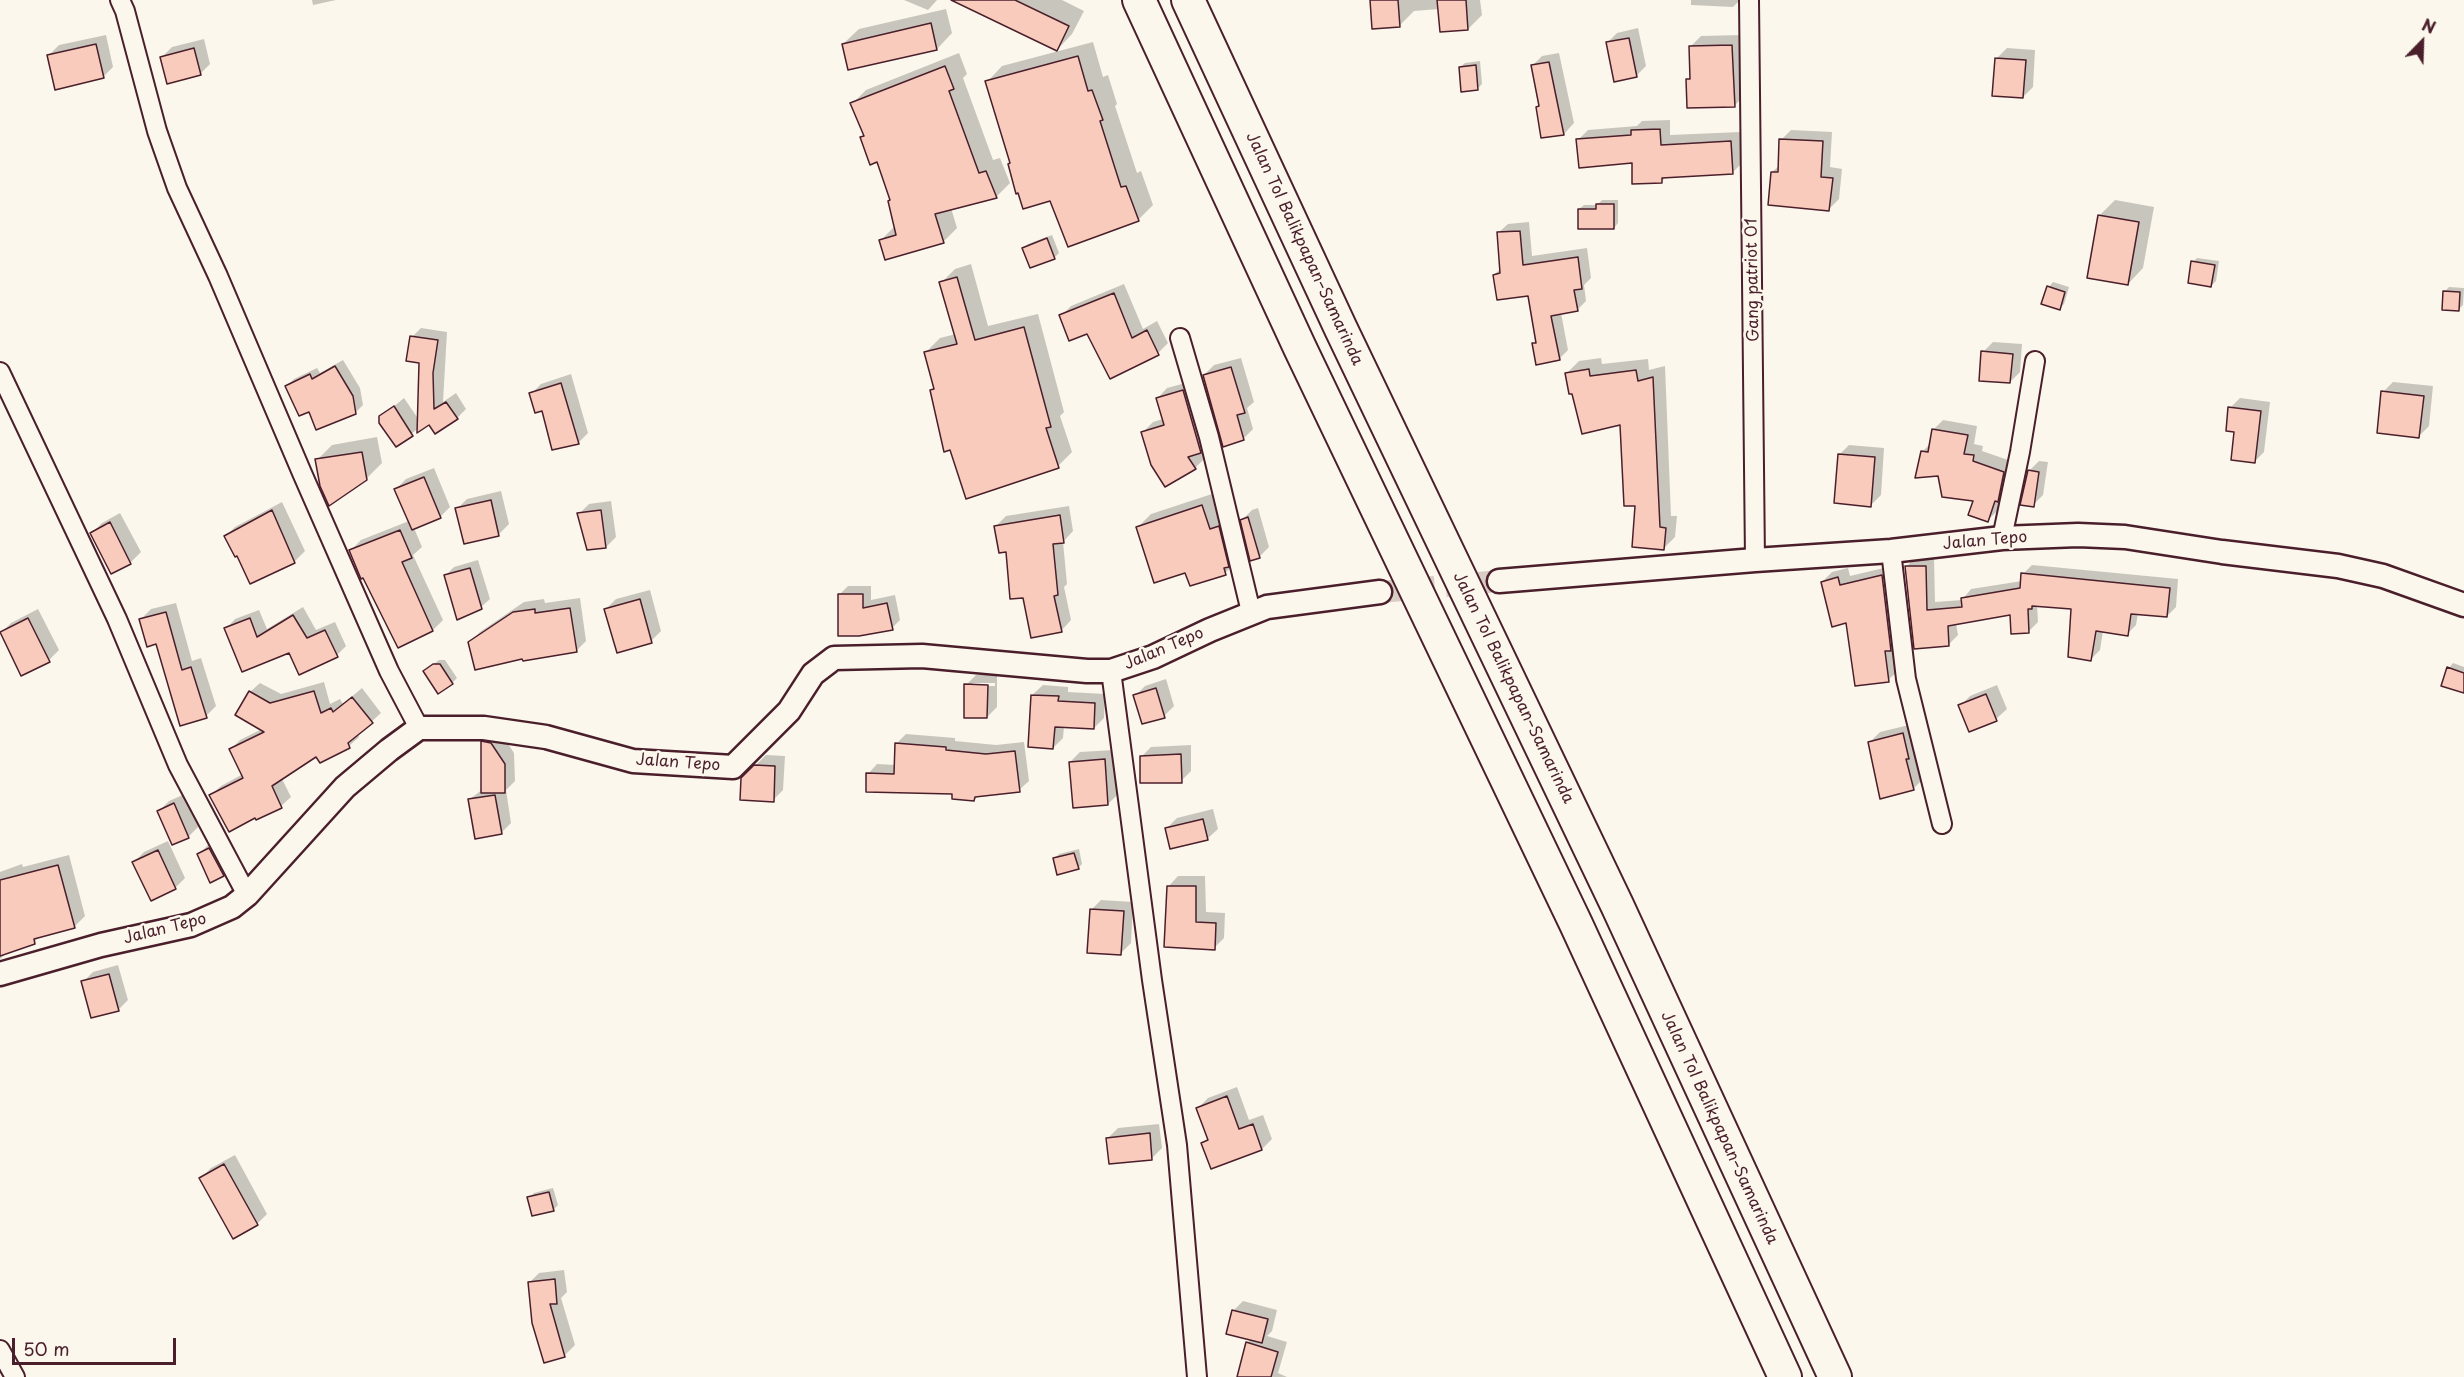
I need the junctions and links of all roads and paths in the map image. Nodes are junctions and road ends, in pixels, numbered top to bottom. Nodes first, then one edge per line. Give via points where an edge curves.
1 (120, 0) edge
2 (1139, 0) edge
3 (1188, 0) edge
4 (1749, 0) edge
5 (1180, 338) dead end
6 (2035, 361) dead end
7 (0, 372) edge
8 (2002, 538) junction
9 (1891, 551) junction
10 (1755, 560) junction
11 (1499, 581) tunnel mouth
12 (1380, 592) tunnel mouth
13 (2464, 605) edge
14 (1251, 612) junction
15 (1111, 671) junction
16 (418, 728) junction
17 (1942, 824) dead end
18 (247, 895) junction
19 (0, 974) edge
20 (0, 1350) edge
21 (15, 1377) edge
22 (1197, 1377) edge
23 (1785, 1377) edge
24 (1835, 1377) edge

1 - 16 street via 177,188 389,671
2 - 23 highway via 1300,348 1576,924
3 - 24 highway, Jalan Tol Balikpapan–Samarinda via 1617,905
4 - 10 street, Gang patriot 01
5 - 14 street via 1209,437
6 - 8 street
7 - 18 street via 117,619 178,765
8 - 9 street, Jalan Tepo
8 - 13 street, Jalan Tepo via 2126,537 2338,566 2383,576
9 - 10 street, Jalan Tepo
9 - 17 street via 1906,679
10 - 11 street, Jalan Tepo
12 - 14 street, Jalan Tepo
14 - 15 street, Jalan Tepo via 1154,657
15 - 16 street, Jalan Tepo via 922,656 834,658 813,674 789,711 733,767 633,761 546,737 484,728
15 - 22 street via 1177,1145
16 - 18 street, Jalan Tepo via 345,787
18 - 19 street, Jalan Tepo via 220,914 191,925
20 - 21 street

